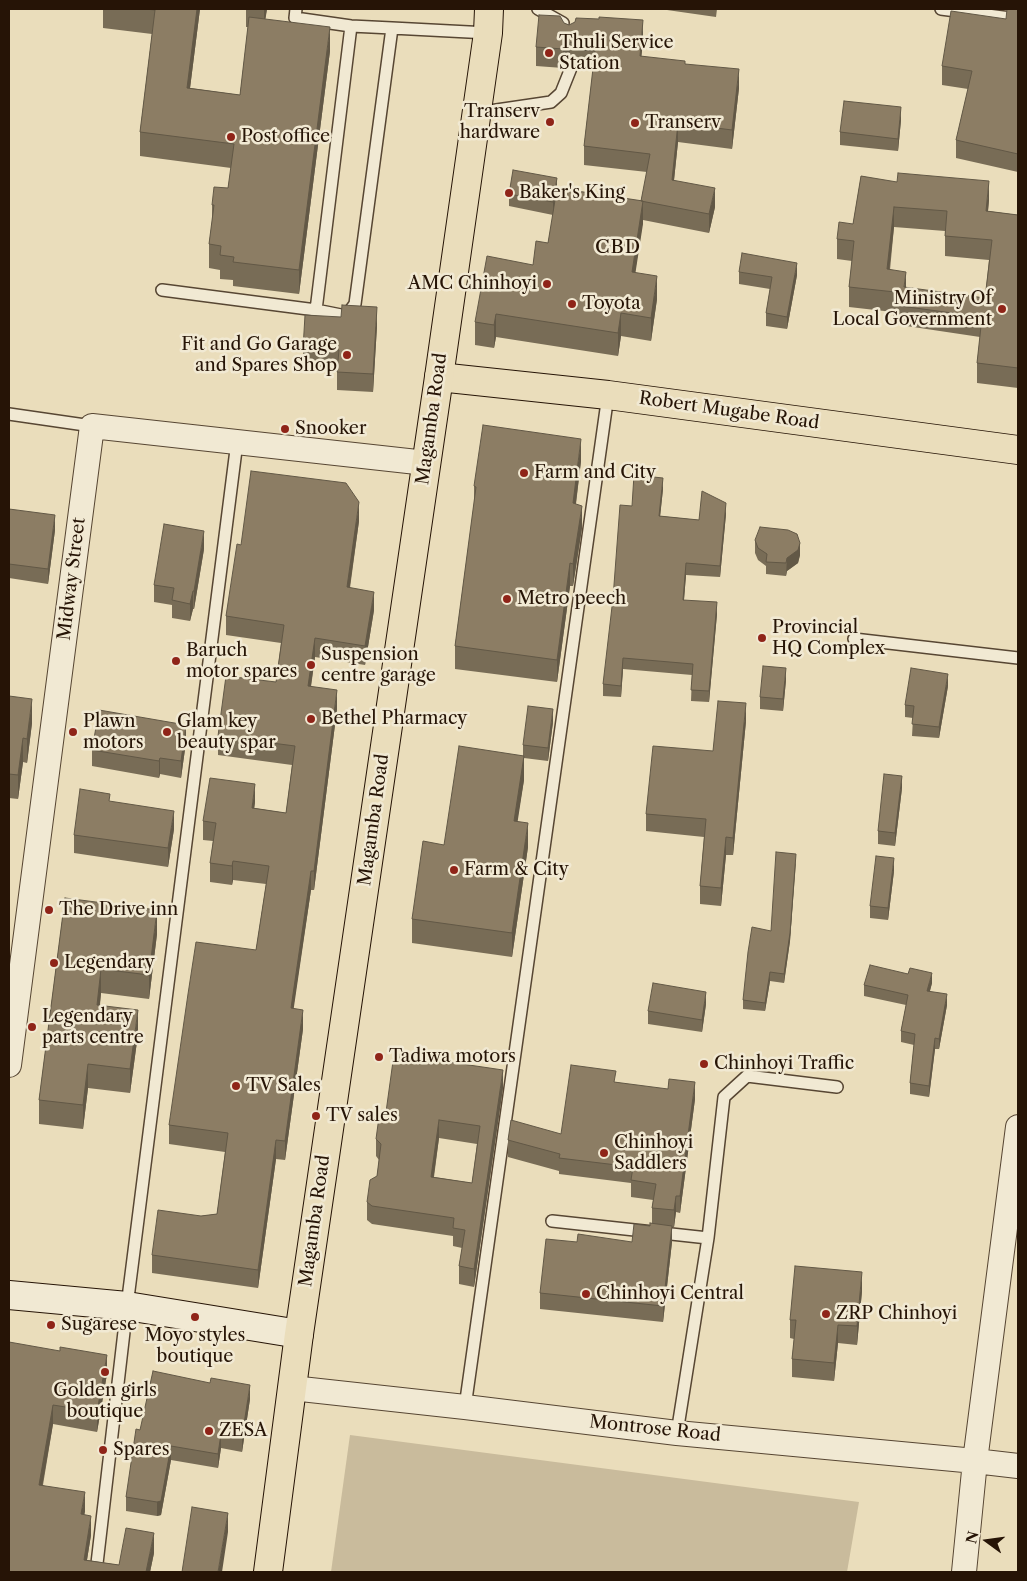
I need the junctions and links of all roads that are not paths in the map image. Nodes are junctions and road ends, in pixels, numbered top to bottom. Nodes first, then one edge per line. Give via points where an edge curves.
1 (296, 9) edge
2 (538, 9) edge
3 (941, 9) edge
4 (1018, 19) edge
5 (489, 21) edge
6 (351, 26) junction
7 (392, 28) junction
8 (569, 36) edge
9 (571, 68) dead end
10 (476, 113) junction
11 (162, 290) dead end
12 (316, 310) junction
13 (439, 377) junction
14 (608, 395) junction
15 (9, 414) edge
16 (92, 426) junction
17 (237, 442) junction
18 (1018, 450) edge
19 (426, 463) junction
20 (854, 639) dead end
21 (1018, 658) edge
22 (9, 1065) edge
23 (837, 1087) dead end
24 (1018, 1127) edge
25 (552, 1221) dead end
26 (708, 1238) junction
27 (9, 1295) edge
28 (127, 1306) junction
29 (299, 1334) junction
30 (292, 1388) junction
31 (465, 1407) junction
32 (677, 1433) junction
33 (975, 1461) junction
34 (1018, 1466) edge
35 (96, 1572) edge
36 (268, 1572) edge
37 (964, 1572) edge

1 - 6 lane via 295,18
2 - 8 lane via 563,23
3 - 4 lane
5 - 7 lane
5 - 10 main road, Magamba Road
6 - 7 lane
6 - 12 lane
7 - 12 lane via 355,304 346,316
9 - 10 lane via 562,93 551,102
10 - 13 main road, Magamba Road
11 - 12 lane
13 - 14 main road, Robert Mugabe Road
13 - 19 main road, Magamba Road
14 - 18 main road, Robert Mugabe Road
14 - 31 lane
15 - 16 lane
16 - 17 street
16 - 22 street, Midway Street
17 - 19 street
17 - 28 lane
19 - 29 main road, Magamba Road
20 - 21 lane
23 - 26 lane via 747,1076 724,1097
24 - 33 street
25 - 26 lane
26 - 32 lane
27 - 28 street
28 - 29 street
28 - 35 lane
29 - 30 main road, Magamba Road
30 - 31 street, Montrose Road
30 - 36 main road, Magamba Road
31 - 32 street, Montrose Road
32 - 33 street, Montrose Road
33 - 34 street, Montrose Road
33 - 37 street

